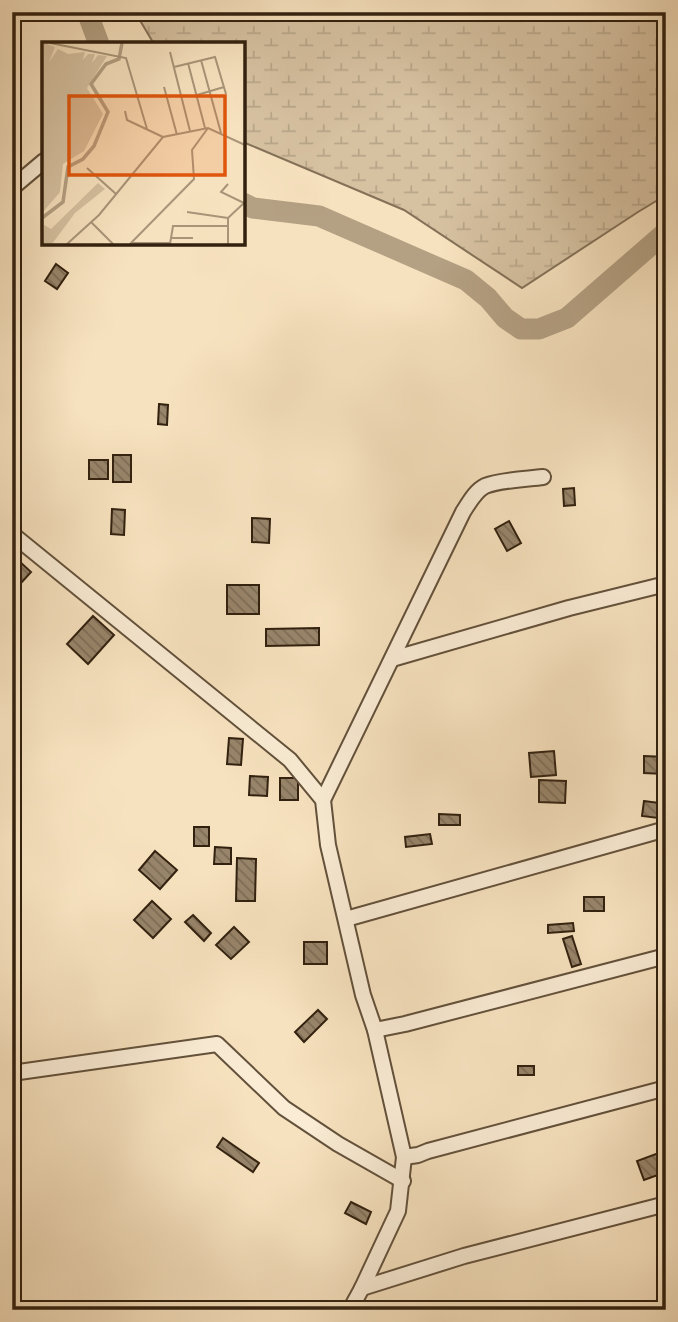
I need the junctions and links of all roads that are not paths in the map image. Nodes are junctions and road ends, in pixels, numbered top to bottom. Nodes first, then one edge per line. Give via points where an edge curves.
1 (42, 163) edge
2 (12, 188) edge
3 (543, 477) dead end
4 (12, 534) edge
5 (666, 584) edge
6 (391, 659) junction
7 (323, 800) junction
8 (666, 829) edge
9 (346, 919) junction
10 (666, 957) edge
11 (374, 1030) junction
12 (12, 1073) edge
13 (666, 1088) edge
14 (404, 1157) junction
15 (402, 1181) junction
16 (666, 1204) edge
17 (362, 1289) junction
18 (350, 1310) edge

1 - 2 street
3 - 6 street via 494,483 474,496
4 - 7 street via 290,760
5 - 6 street
6 - 7 street
7 - 9 street via 328,845
8 - 9 street
9 - 11 street
10 - 11 street
11 - 14 street
12 - 15 street via 217,1044 284,1108
13 - 14 street
14 - 15 street
15 - 17 street via 398,1211
16 - 17 street via 464,1256
17 - 18 street

